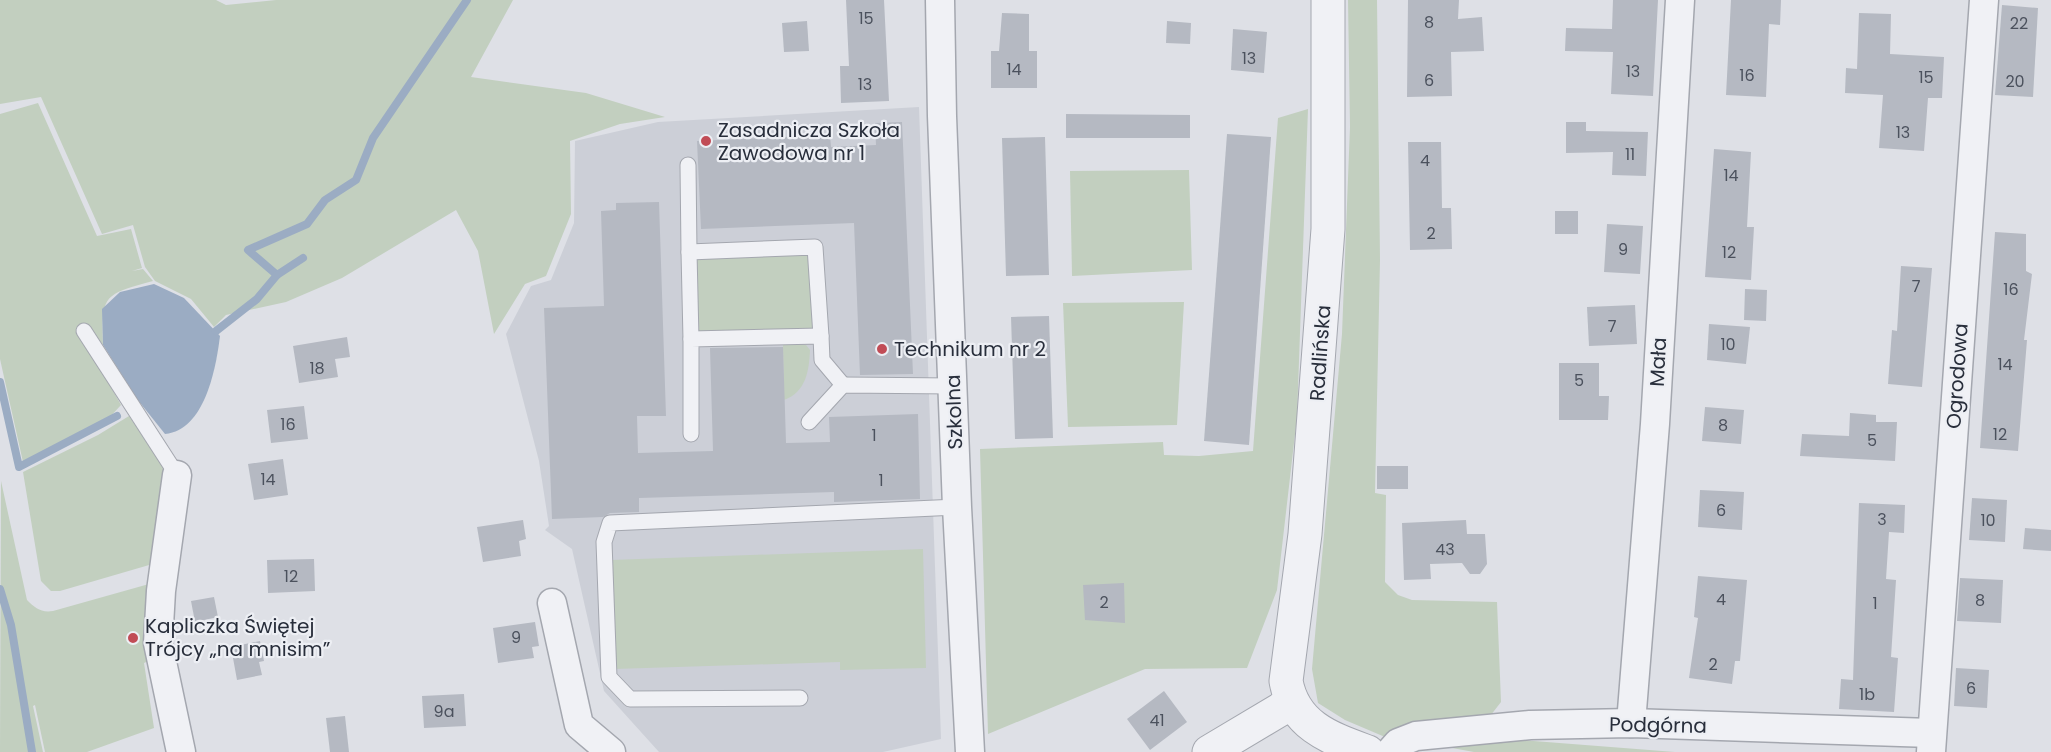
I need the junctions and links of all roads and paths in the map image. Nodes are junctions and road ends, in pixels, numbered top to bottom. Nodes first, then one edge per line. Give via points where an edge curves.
1 (940, 0) edge
2 (1329, 0) edge
3 (1680, 0) edge
4 (1984, 0) edge
5 (688, 165) dead end
6 (689, 252) junction
7 (84, 331) dead end
8 (821, 336) junction
9 (691, 339) junction
10 (843, 385) junction
11 (953, 386) junction
12 (808, 422) dead end
13 (691, 434) dead end
14 (177, 475) joint
15 (957, 507) junction
16 (552, 603) dead end
17 (800, 698) dead end
18 (1291, 703) junction
19 (1631, 723) junction
20 (1931, 742) edge
21 (181, 752) edge
22 (611, 752) edge
23 (970, 752) edge
24 (1209, 752) edge
25 (1368, 752) edge
26 (1390, 752) edge

1 - 11 street, Szkolna
2 - 18 street, Radlińska via 1328,229 1305,534 1286,681
3 - 19 street, Mała via 1655,424
4 - 20 street, Ogrodowa
5 - 6 lane
6 - 8 lane via 815,247
6 - 9 lane
7 - 14 lane
8 - 9 lane
8 - 10 lane via 822,360
9 - 13 lane
10 - 11 lane
10 - 12 lane
11 - 15 street, Szkolna
14 - 21 street via 158,643
15 - 17 lane via 610,523 604,542 609,677 630,699
15 - 23 street, Szkolna
16 - 22 street via 579,725
18 - 24 street
18 - 25 street via 1317,729
19 - 20 street, Podgórna
19 - 26 street, Podgórna via 1530,725 1416,736 1398,743

